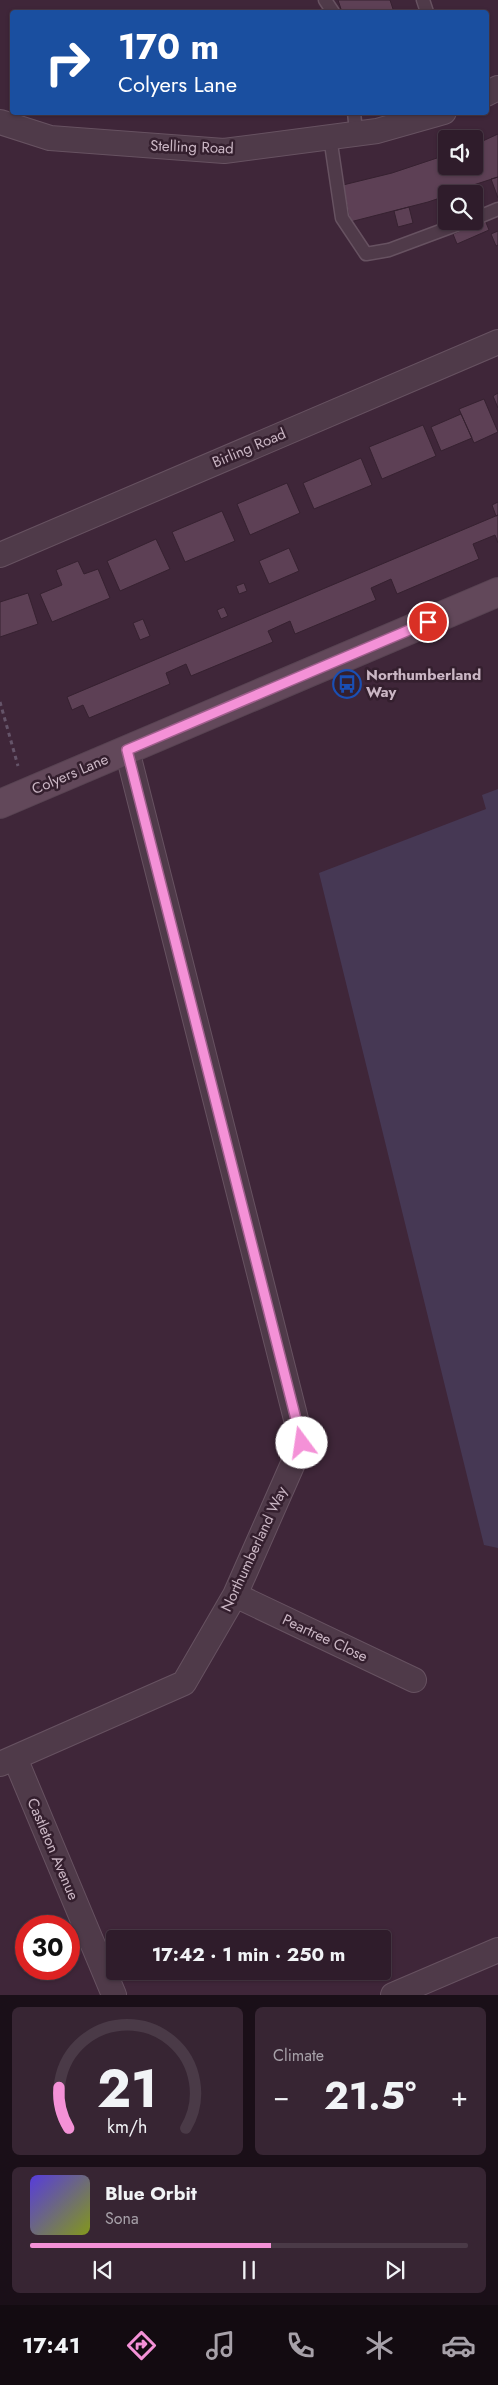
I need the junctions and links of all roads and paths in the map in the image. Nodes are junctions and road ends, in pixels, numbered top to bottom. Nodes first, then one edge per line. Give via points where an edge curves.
1 (433, 115) edge
2 (0, 122) edge
3 (355, 122) edge
4 (330, 137) junction
5 (498, 209) edge
6 (483, 215) edge
7 (443, 230) edge
8 (498, 342) edge
9 (0, 555) edge
10 (498, 592) edge
11 (0, 702) edge
12 (127, 750) junction
13 (25, 793) junction
14 (0, 804) edge
15 (235, 1595) junction
16 (414, 1680) dead end
17 (8, 1761) edge
18 (498, 1950) edge
19 (114, 1995) edge
20 (393, 1995) edge

1 - 3 street, Stelling Road via 377,131
2 - 4 street, Stelling Road via 50,138 224,151
3 - 4 street, Stelling Road
4 - 7 lane via 342,218 366,254 389,250
5 - 6 lane
8 - 9 street, Birling Road
10 - 12 street, Colyers Lane
11 - 13 path
12 - 13 street, Colyers Lane
12 - 15 street, Northumberland Way via 302,1443
13 - 14 street, Colyers Lane
15 - 16 street, Peartree Close
15 - 17 street, Northumberland Way via 184,1683
17 - 19 street, Castleton Avenue
18 - 20 street

